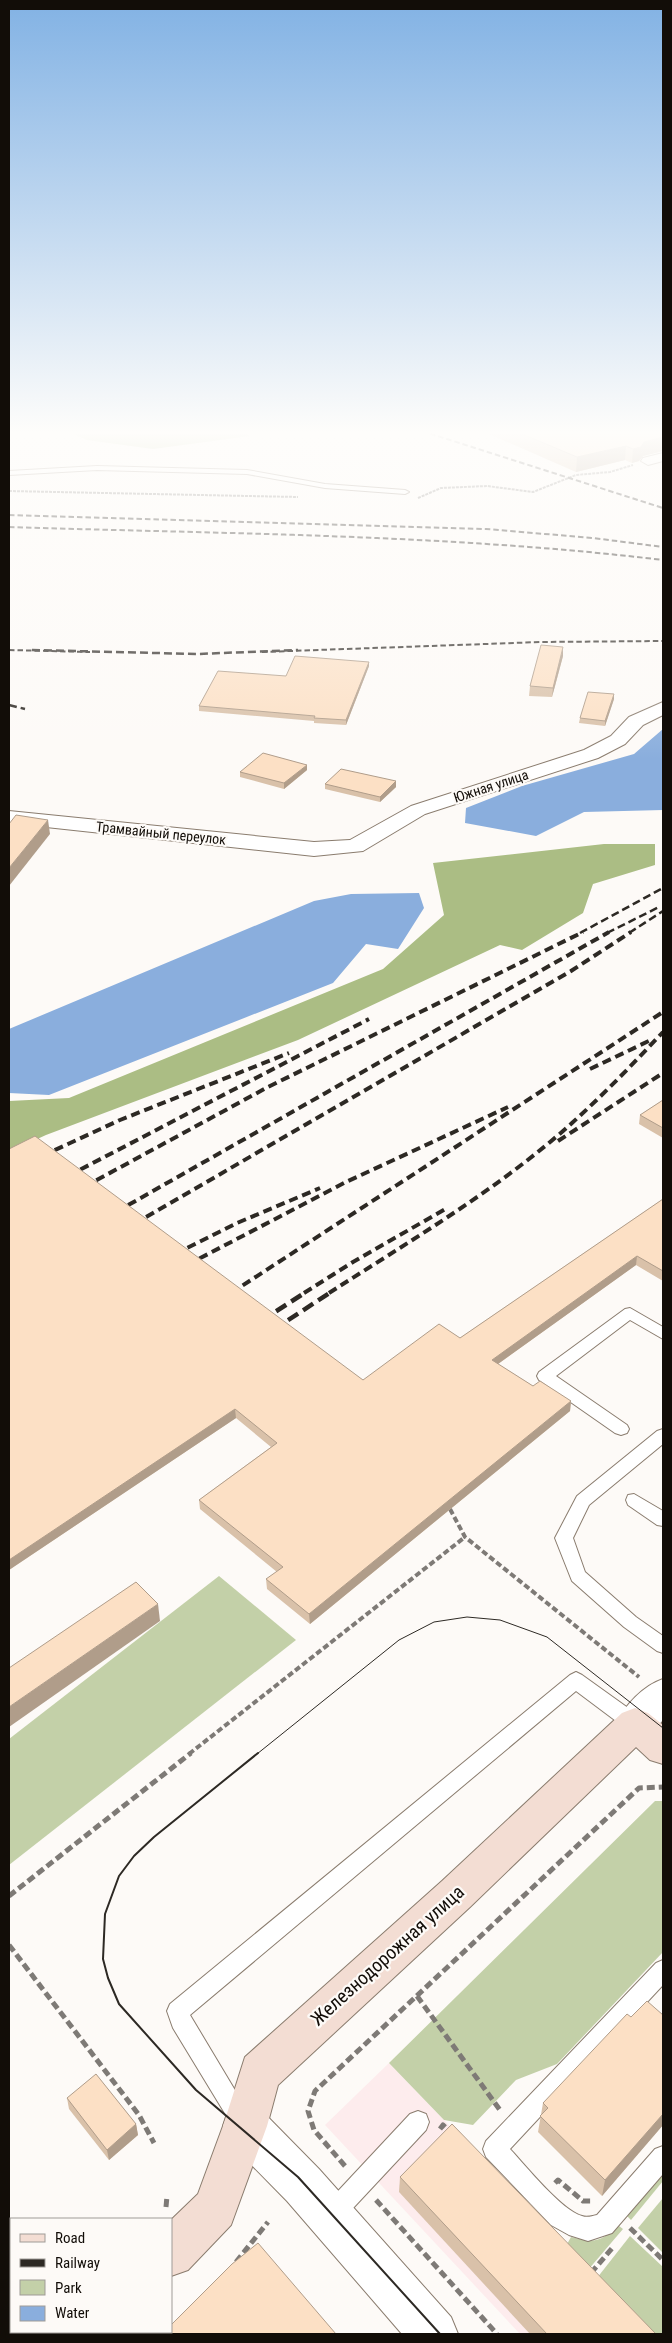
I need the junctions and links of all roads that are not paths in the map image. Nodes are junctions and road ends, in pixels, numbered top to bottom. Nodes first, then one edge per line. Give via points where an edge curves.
1 (663, 708) edge
2 (9, 817) edge
3 (314, 849) joint
4 (663, 1334) edge
5 (621, 1429) dead end
6 (663, 1435) edge
7 (634, 1500) dead end
8 (663, 1520) edge
9 (663, 1646) edge
10 (651, 1686) edge
11 (634, 1724) junction
12 (663, 1748) edge
13 (663, 1970) edge
14 (653, 1989) edge
15 (418, 2122) dead end
16 (245, 2126) junction
17 (663, 2157) edge
18 (330, 2216) junction
19 (172, 2253) edge
20 (434, 2334) edge

1 - 3 street, Южная улица via 636,721 618,740 591,754 418,810 356,846
2 - 3 street, Трамвайный переулок
4 - 5 lane via 630,1313 545,1376
6 - 9 lane via 583,1501 564,1538 578,1576
7 - 8 lane
10 - 11 street, Железнодорожная улица
11 - 12 main road
11 - 16 main road, Железнодорожная улица via 456,1894 260,2072
11 - 16 lane via 576,1680 178,2011
13 - 14 lane
14 - 17 lane via 494,2149 559,2216 588,2229 604,2225
15 - 18 lane
16 - 18 street
16 - 19 main road, Железнодорожная улица via 215,2209
18 - 20 street

